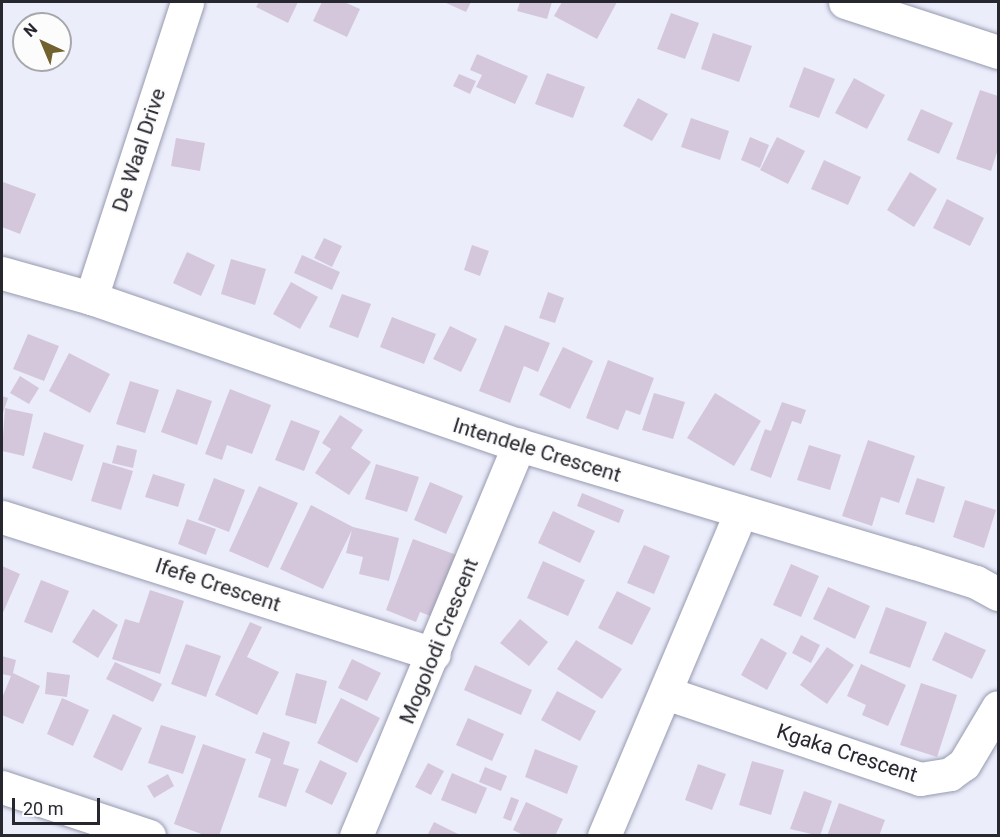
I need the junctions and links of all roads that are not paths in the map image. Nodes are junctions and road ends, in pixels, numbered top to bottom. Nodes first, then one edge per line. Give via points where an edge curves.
1 (187, 2) edge
2 (845, 2) edge
3 (999, 52) edge
4 (2, 273) edge
5 (91, 298) junction
6 (519, 445) junction
7 (741, 512) junction
8 (2, 517) edge
9 (999, 594) edge
10 (434, 654) junction
11 (666, 693) junction
12 (999, 707) edge
13 (2, 787) edge
14 (149, 836) edge
15 (356, 836) edge
16 (604, 836) edge

1 - 5 street, De Waal Drive
2 - 3 street
4 - 5 street, Intendele Crescent
5 - 6 street, Intendele Crescent
6 - 7 street, Intendele Crescent
6 - 10 street, Mogolodi Crescent
7 - 9 street via 976,582
7 - 11 street
8 - 10 street, Ifefe Crescent
10 - 15 street, Mogolodi Crescent
11 - 12 street, Kgaka Crescent via 920,779 950,774 964,764
11 - 16 street
13 - 14 street

